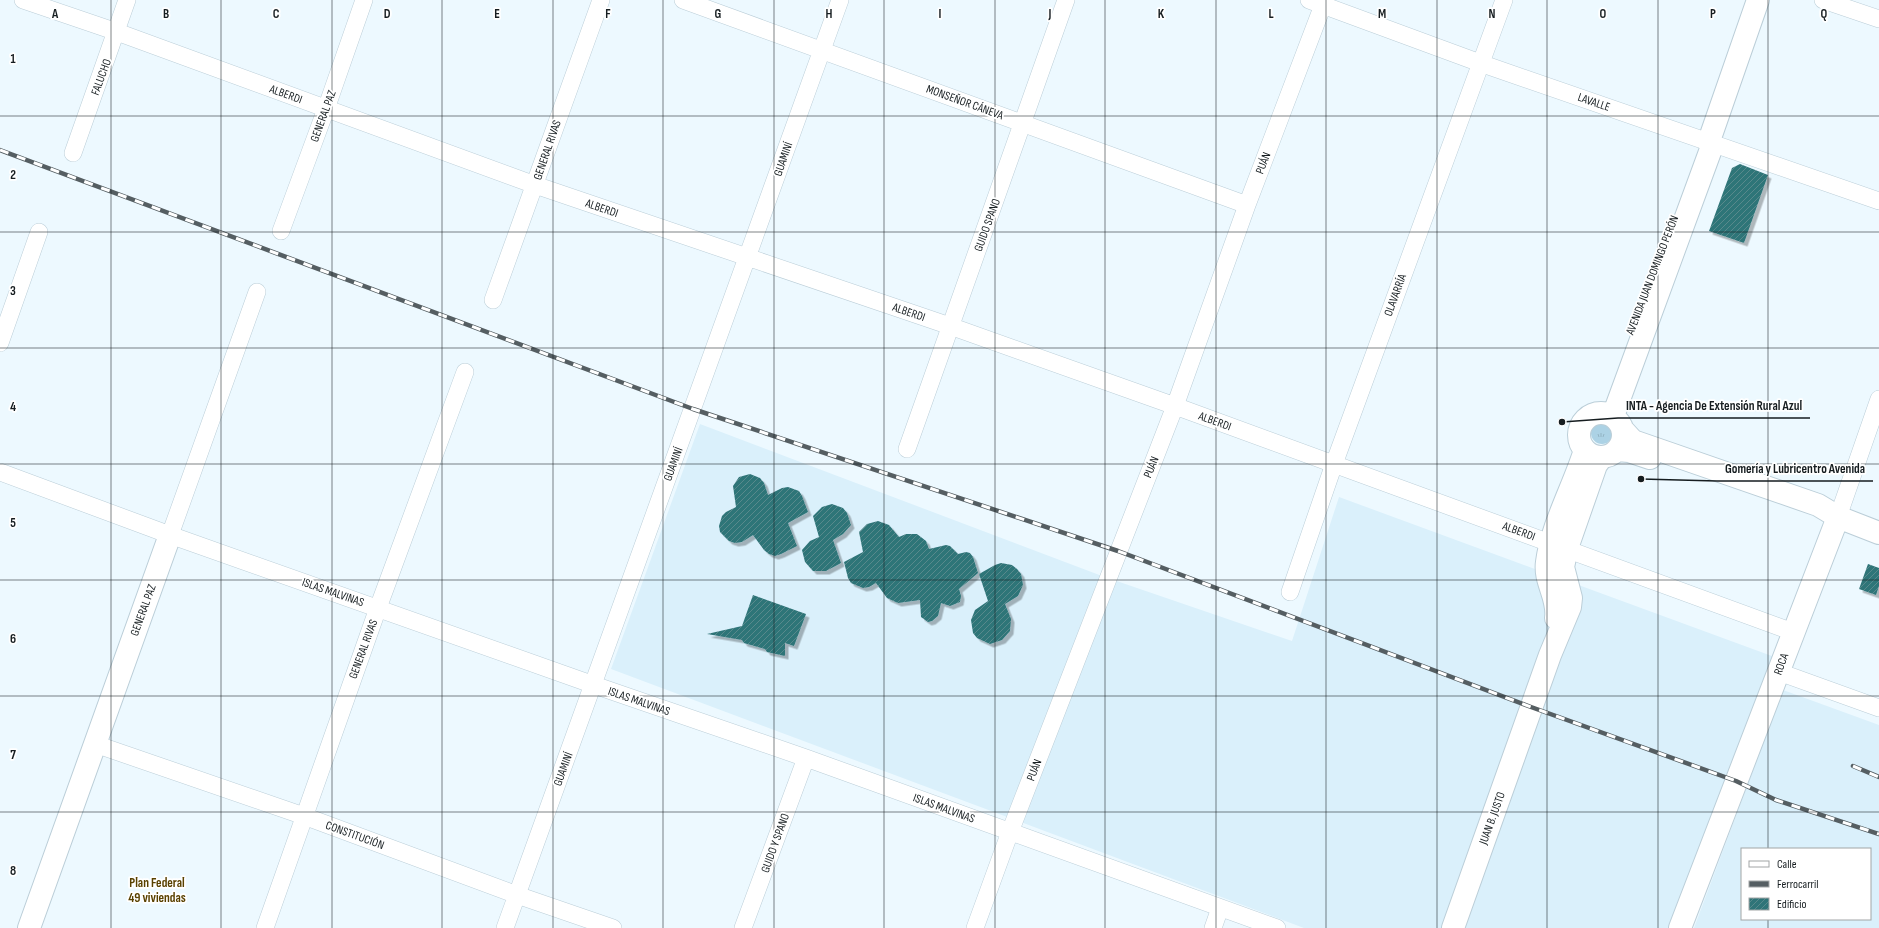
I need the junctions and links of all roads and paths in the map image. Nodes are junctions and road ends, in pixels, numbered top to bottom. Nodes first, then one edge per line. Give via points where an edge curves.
1 (23, 0) edge
2 (127, 0) edge
3 (364, 0) edge
4 (601, 0) edge
5 (683, 0) edge
6 (840, 0) edge
7 (1066, 0) edge
8 (1504, 0) edge
9 (1758, 0) edge
10 (1823, 0) edge
11 (1316, 3) edge
12 (1879, 19) edge
13 (116, 32) junction
14 (822, 50) junction
15 (1480, 63) junction
16 (326, 109) junction
17 (1023, 124) junction
18 (1709, 141) junction
19 (74, 153) dead end
20 (535, 185) junction
21 (1879, 201) edge
22 (1246, 205) junction
23 (281, 231) dead end
24 (39, 232) dead end
25 (748, 258) junction
26 (257, 292) dead end
27 (493, 300) dead end
28 (950, 326) junction
29 (0, 343) edge
30 (465, 372) dead end
31 (1879, 399) edge
32 (1175, 406) junction
33 (1612, 419) junction
34 (907, 449) dead end
35 (1601, 452) junction
36 (1334, 464) junction
37 (0, 472) edge
38 (1838, 517) junction
39 (1879, 533) edge
40 (170, 535) junction
41 (1559, 546) junction
42 (1290, 592) dead end
43 (378, 608) junction
44 (1793, 632) junction
45 (1778, 672) junction
46 (594, 685) junction
47 (1532, 707) joint
48 (1879, 708) edge
49 (95, 744) junction
50 (806, 758) junction
51 (304, 816) junction
52 (1010, 832) junction
53 (517, 895) junction
54 (1220, 908) junction
55 (29, 928) edge
56 (265, 928) edge
57 (505, 928) edge
58 (613, 928) edge
59 (743, 928) edge
60 (975, 928) edge
61 (1213, 928) edge
62 (1277, 928) edge
63 (1453, 928) edge
64 (1680, 928) edge

1 - 13 street, ALBERDI
2 - 13 street, FALUCHO
3 - 16 street, GENERAL PAZ
4 - 20 street, GENERAL RIVAS
5 - 14 street, MONSEÑOR CÁNEVA
6 - 14 street, GUAMINÍ
7 - 17 street, GUIDO SPANO
8 - 15 street, OLAVARRÍA
9 - 18 main road, AVENIDA JUAN DOMINGO PERÓN
10 - 12 street
11 - 15 street, LAVALLE
11 - 22 street, PUÁN
13 - 16 street, ALBERDI
13 - 19 street, FALUCHO
14 - 17 street, MONSEÑOR CÁNEVA
14 - 25 street, GUAMINÍ
15 - 18 street, LAVALLE
15 - 36 street, OLAVARRÍA
16 - 20 street, ALBERDI
16 - 23 street, GENERAL PAZ
17 - 22 street, MONSEÑOR CÁNEVA
17 - 28 street, GUIDO SPANO
18 - 21 street, LAVALLE
18 - 33 main road, AVENIDA JUAN DOMINGO PERÓN via 1711,149
20 - 25 street, ALBERDI
20 - 27 street, GENERAL RIVAS
22 - 32 street, PUÁN
24 - 29 street
25 - 28 street, ALBERDI
25 - 46 street, GUAMINÍ
26 - 40 street, GENERAL PAZ
28 - 32 street, ALBERDI
28 - 34 street, GUIDO SPANO
30 - 43 street, GENERAL RIVAS
31 - 38 street, ROCA
32 - 36 street, ALBERDI
32 - 52 street, PUÁN
33 - 35 main road, AVENIDA JUAN DOMINGO PERÓN via 1622,440
33 - 35 main road via 1594,414 1583,423 1579,437
33 - 38 main road via 1633,441 1818,505
35 - 38 main road via 1629,451 1814,515
35 - 41 main road, AVENIDA JUAN DOMINGO PERÓN
36 - 41 street, ALBERDI
36 - 42 street, OLAVARRÍA
37 - 40 street, ISLAS MALVINAS
38 - 39 main road
38 - 44 main road, ROCA
40 - 43 street, ISLAS MALVINAS
40 - 49 main road, GENERAL PAZ
41 - 44 street, ALBERDI
41 - 47 main road, AVENIDA JUAN DOMINGO PERÓN via 1570,607
43 - 46 street, ISLAS MALVINAS
43 - 51 street, GENERAL RIVAS
44 - 45 main road, ROCA
45 - 48 street
45 - 64 main road, ROCA
46 - 50 street, ISLAS MALVINAS
46 - 53 street, GUAMINÍ
47 - 63 main road, JUAN B. JUSTO
49 - 51 street, CONSTITUCIÓN
49 - 55 main road, GENERAL PAZ
50 - 52 street, ISLAS MALVINAS
50 - 59 street, GUIDO Y SPANO
51 - 53 street, CONSTITUCIÓN
51 - 56 street, GENERAL RIVAS
52 - 54 street, ISLAS MALVINAS
52 - 60 street, PUÁN
53 - 57 street, GUAMINÍ
53 - 58 street, CONSTITUCIÓN
54 - 61 street
54 - 62 street, ISLAS MALVINAS

